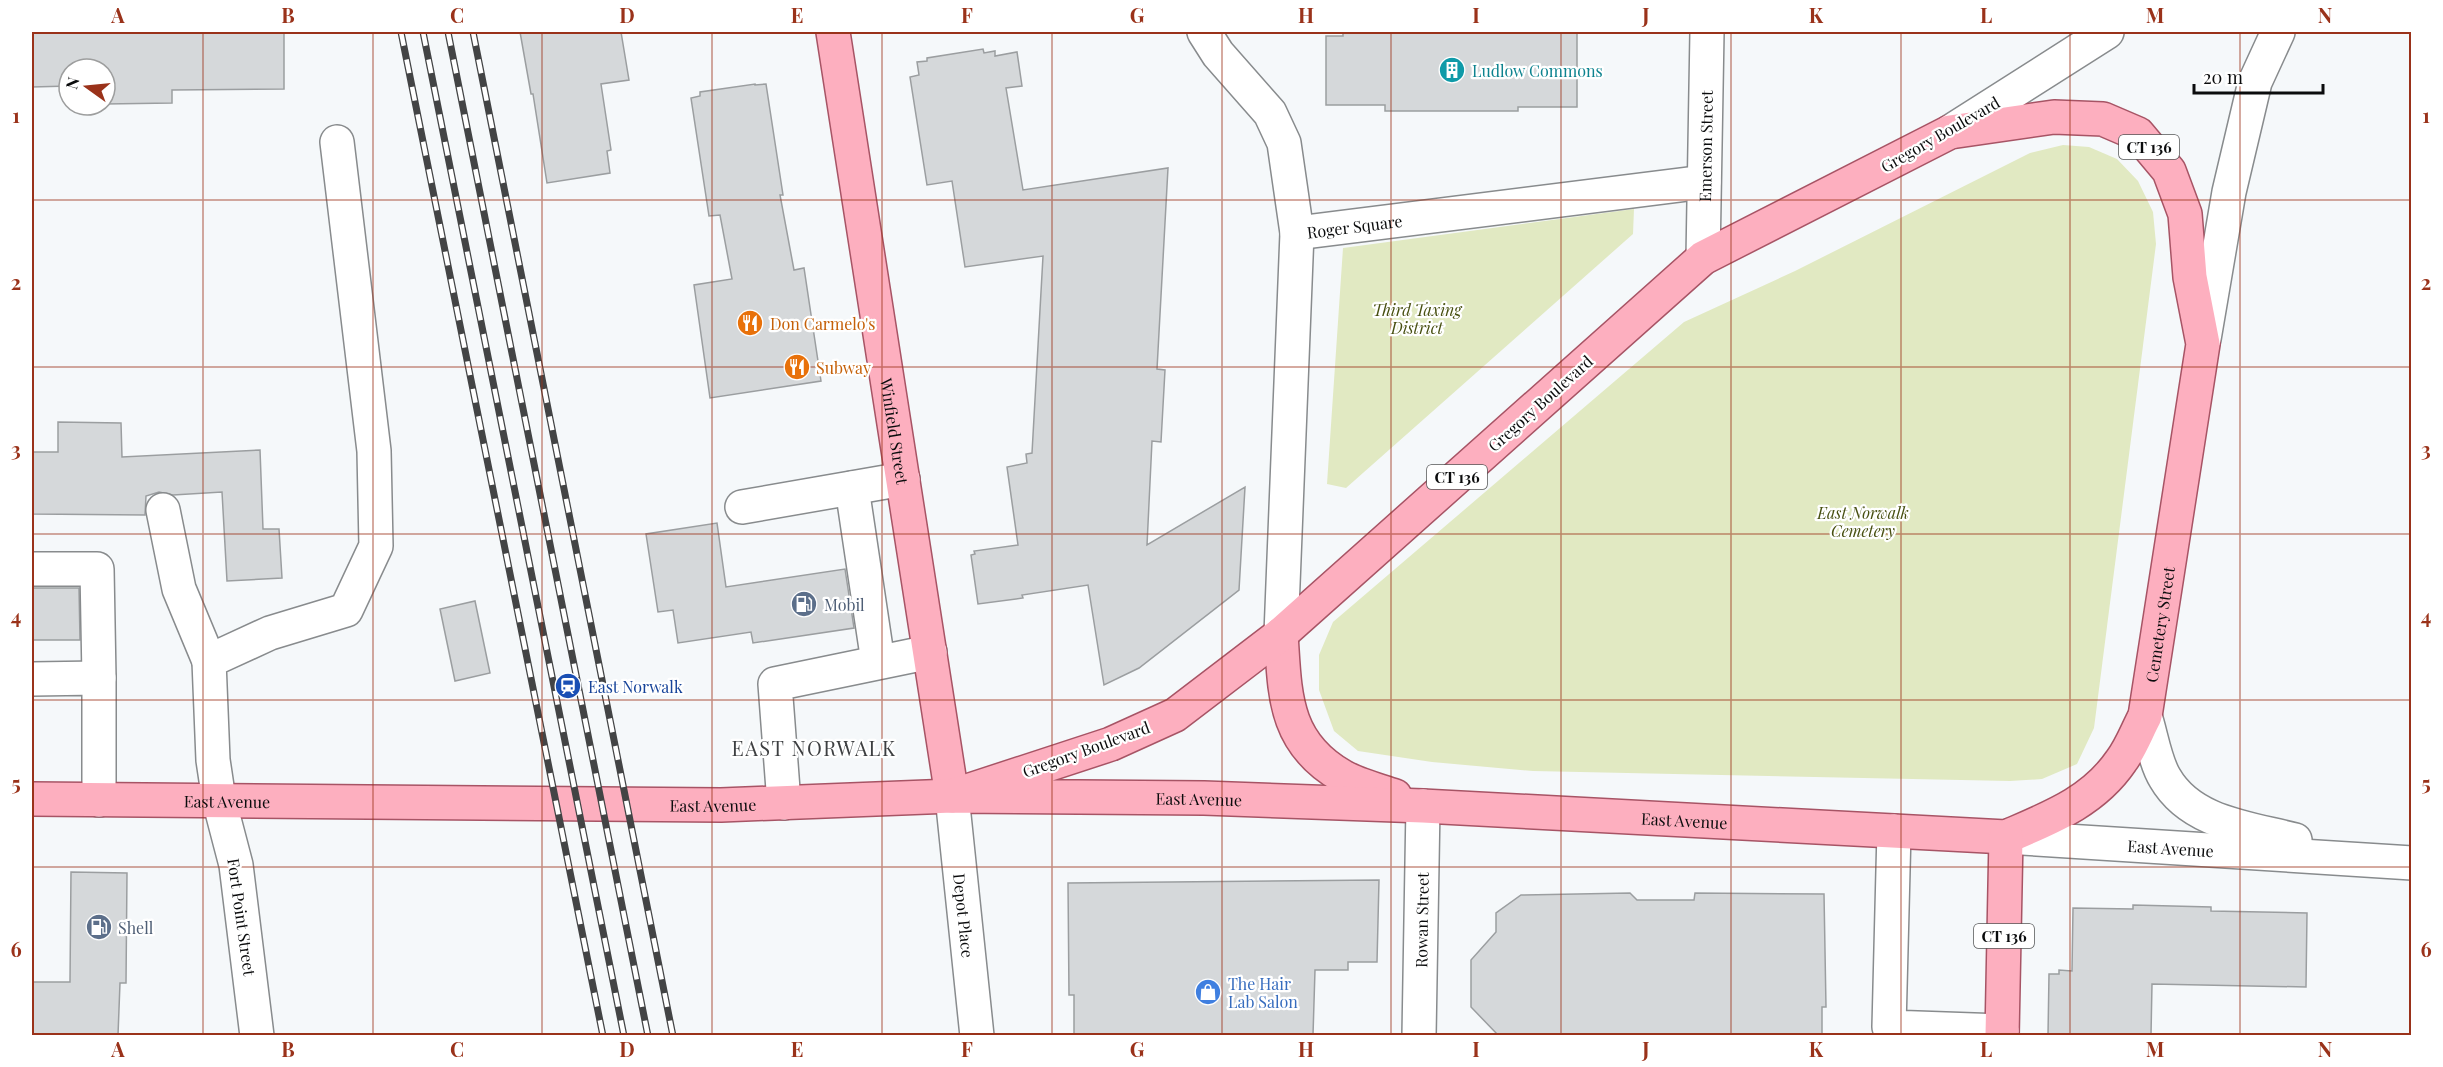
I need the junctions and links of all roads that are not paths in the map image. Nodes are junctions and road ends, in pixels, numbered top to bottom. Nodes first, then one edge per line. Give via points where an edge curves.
1 (833, 32) edge
2 (1204, 32) edge
3 (1707, 32) edge
4 (2107, 32) edge
5 (2278, 32) edge
6 (1950, 132) junction
7 (337, 142) dead end
8 (1704, 182) junction
9 (1297, 233) junction
10 (1703, 258) junction
11 (2203, 344) junction
12 (903, 479) junction
13 (852, 488) junction
14 (742, 507) dead end
15 (163, 510) dead end
16 (32, 569) edge
17 (1281, 634) junction
18 (930, 652) junction
19 (209, 660) junction
20 (878, 662) junction
21 (99, 678) junction
22 (32, 679) edge
23 (2145, 716) junction
24 (951, 796) junction
25 (32, 799) edge
26 (99, 800) junction
27 (219, 801) junction
28 (784, 803) junction
29 (1423, 806) junction
30 (1894, 831) junction
31 (2006, 837) junction
32 (2366, 859) junction
33 (2412, 863) edge
34 (1889, 1031) edge
35 (2002, 1033) edge
36 (257, 1035) edge
37 (977, 1035) edge
38 (1419, 1035) edge

1 - 12 main road, Winfield Street
2 - 9 street via 1218,54 1270,113 1284,143
3 - 8 street, Emerson Street
4 - 6 street, Gregory Boulevard
5 - 11 street, Cemetery Street via 2255,82 2247,115 2229,192
6 - 10 main road, Gregory Boulevard / CT 136
6 - 11 main road, Cemetery Street / CT 136 via 2054,117 2103,119 2138,134 2169,171 2185,214 2190,277
7 - 19 street via 374,451 375,546 346,610 270,633
8 - 9 street, Roger Square
8 - 10 street, Emerson Street
9 - 17 street, Roger Square
10 - 17 main road, Gregory Boulevard / CT 136
11 - 23 main road, Cemetery Street / CT 136
12 - 13 street
12 - 18 main road, Winfield Street
13 - 14 street
13 - 20 street
15 - 19 street via 179,589
16 - 21 street via 97,568
17 - 24 main road, Gregory Boulevard / CT 136 via 1175,715 1111,744
17 - 29 main road via 1286,702 1304,743 1342,777
18 - 20 street
18 - 24 main road, Winfield Street
19 - 27 street, Fort Point Street via 213,760
20 - 28 street via 775,684
21 - 22 street
21 - 26 street
23 - 31 main road, Cemetery Street / CT 136 via 2121,761 2094,792 2072,808
23 - 32 street, East Avenue via 2164,777 2183,802 2214,819
24 - 28 main road, East Avenue
24 - 29 main road, East Avenue / CT 136 via 1204,798
24 - 37 street, Depot Place
25 - 26 main road, East Avenue
26 - 27 main road, East Avenue
27 - 28 main road, East Avenue via 721,806
27 - 36 street, Fort Point Street via 236,865
29 - 30 main road, East Avenue / CT 136
29 - 38 street, Rowan Street
30 - 31 main road, East Avenue / CT 136
30 - 34 street
31 - 32 street, East Avenue
31 - 35 main road, CT 136
32 - 33 street, East Avenue
34 - 35 street

